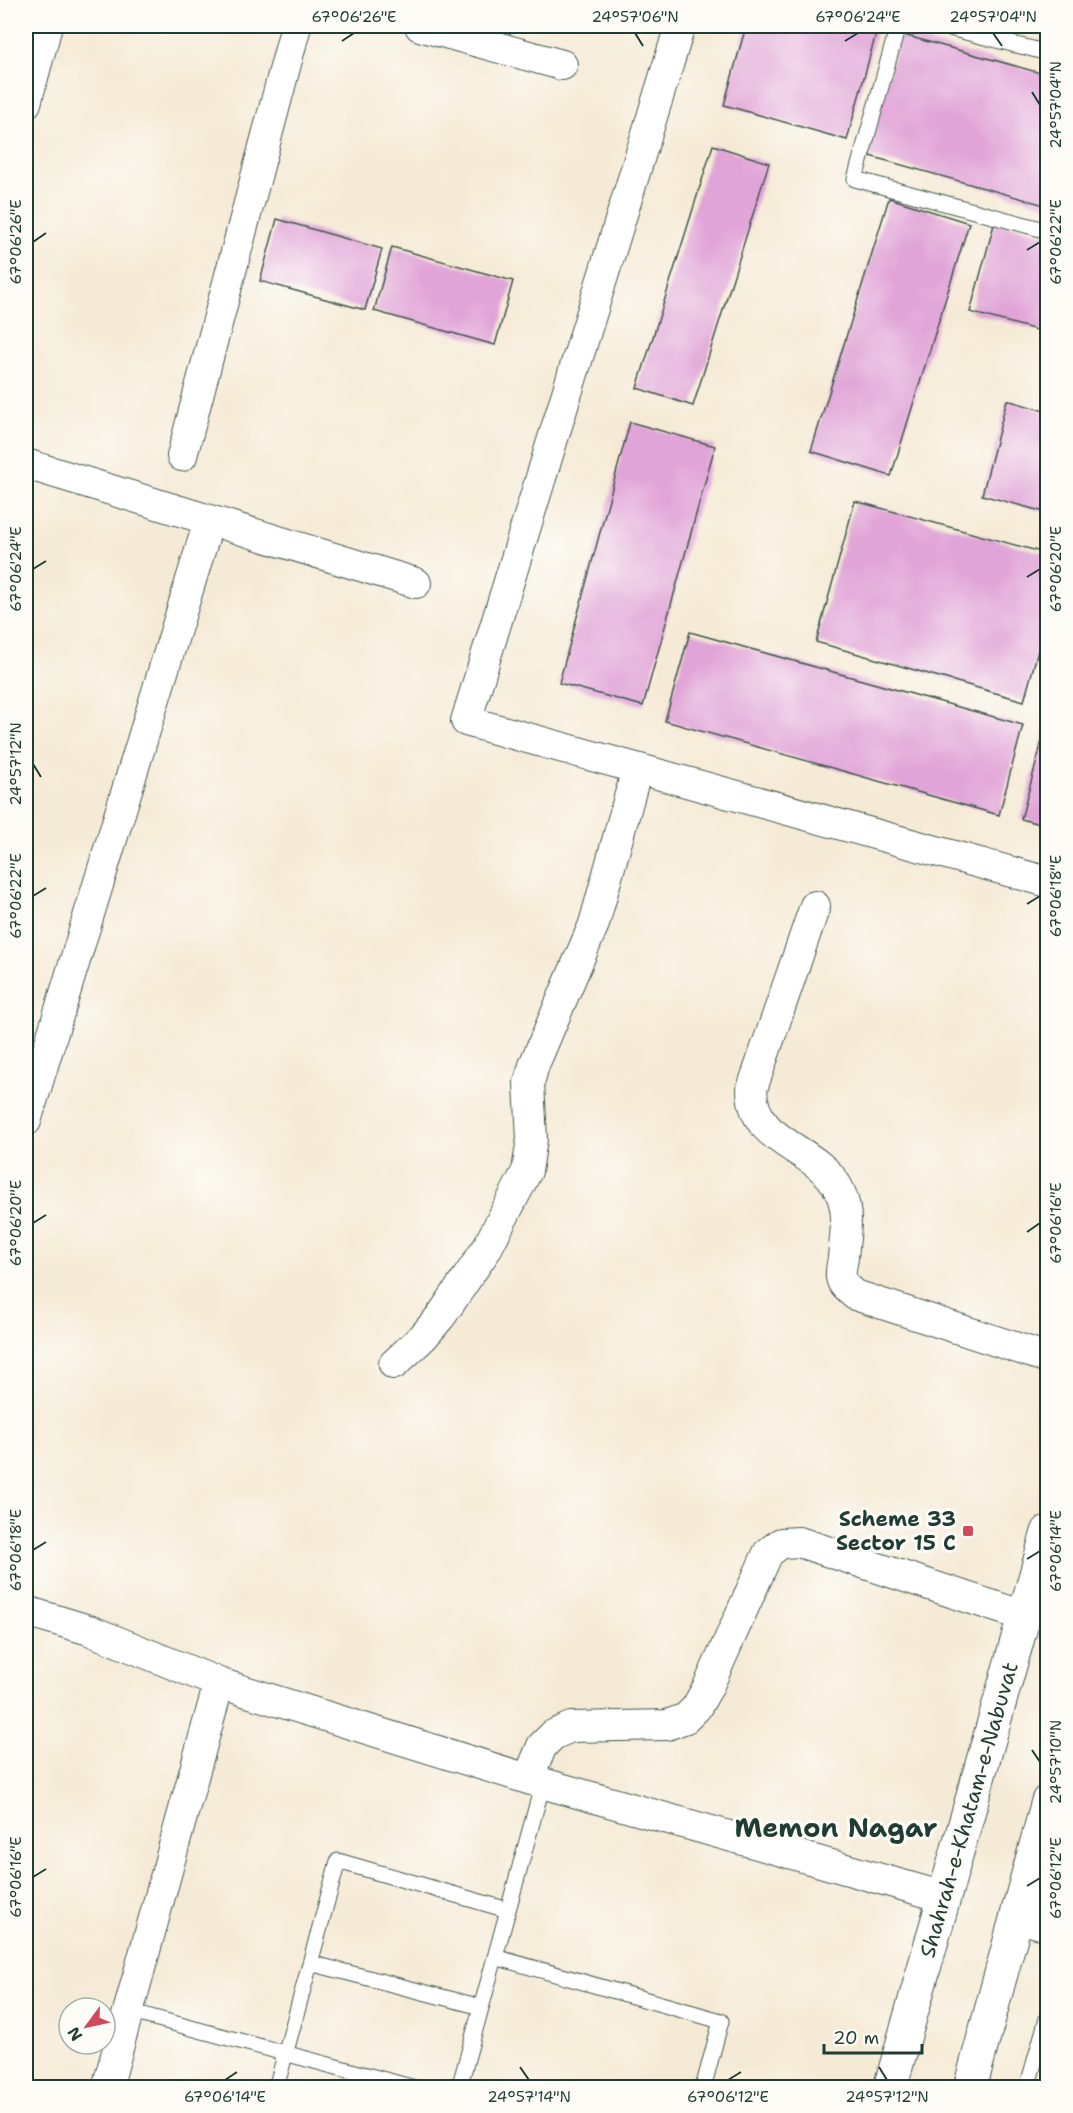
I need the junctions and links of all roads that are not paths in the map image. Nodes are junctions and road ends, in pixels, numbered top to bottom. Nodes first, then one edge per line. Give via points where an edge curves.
1 (47, 26) edge
2 (296, 26) edge
3 (420, 26) edge
4 (680, 26) edge
5 (898, 26) edge
6 (942, 26) edge
7 (1047, 53) edge
8 (562, 65) dead end
9 (26, 103) edge
10 (1047, 231) edge
11 (182, 456) dead end
12 (26, 464) edge
13 (209, 520) junction
14 (416, 584) dead end
15 (637, 769) junction
16 (1047, 882) edge
17 (815, 906) dead end
18 (26, 1121) edge
19 (1047, 1358) edge
20 (394, 1364) dead end
21 (1047, 1532) edge
22 (26, 1611) edge
23 (1023, 1616) junction
24 (219, 1683) junction
25 (535, 1781) junction
26 (1047, 1801) edge
27 (944, 1897) junction
28 (508, 1910) junction
29 (1016, 1917) junction
30 (1047, 1926) edge
31 (495, 1957) junction
32 (310, 1963) junction
33 (481, 2007) junction
34 (129, 2011) junction
35 (1047, 2015) edge
36 (285, 2053) junction
37 (364, 2081) edge
38 (107, 2088) edge
39 (276, 2088) edge
40 (415, 2088) edge
41 (459, 2088) edge
42 (703, 2088) edge
43 (890, 2088) edge
44 (970, 2088) edge
45 (1027, 2088) edge

1 - 9 street
2 - 11 street
3 - 8 street
4 - 15 street via 466,722
5 - 10 lane via 855,178
6 - 7 lane
12 - 13 street
13 - 14 street
13 - 18 street
15 - 16 street
15 - 20 street via 594,924 529,1083 532,1139 527,1171 486,1250 447,1307
17 - 19 street via 752,1089 757,1114 769,1131 836,1184 847,1214 841,1277 855,1295
21 - 23 main road, Shahrah-e-Khatam-e-Nabuvat
22 - 24 street via 89,1630
23 - 25 street via 799,1542 781,1544 768,1553 708,1687 686,1718 667,1725 571,1727 553,1735 542,1746
23 - 27 main road, Shahrah-e-Khatam-e-Nabuvat
24 - 25 street
24 - 34 street
25 - 27 street
25 - 28 lane
26 - 29 main road
27 - 43 main road, Shahrah-e-Khatam-e-Nabuvat
28 - 31 lane
28 - 32 lane via 338,1861
29 - 30 street
29 - 44 main road
31 - 33 lane
31 - 42 lane via 721,2021
32 - 33 lane
32 - 36 lane
33 - 41 lane
34 - 36 lane
34 - 38 street
35 - 45 lane
36 - 37 lane
36 - 39 lane
37 - 40 lane

